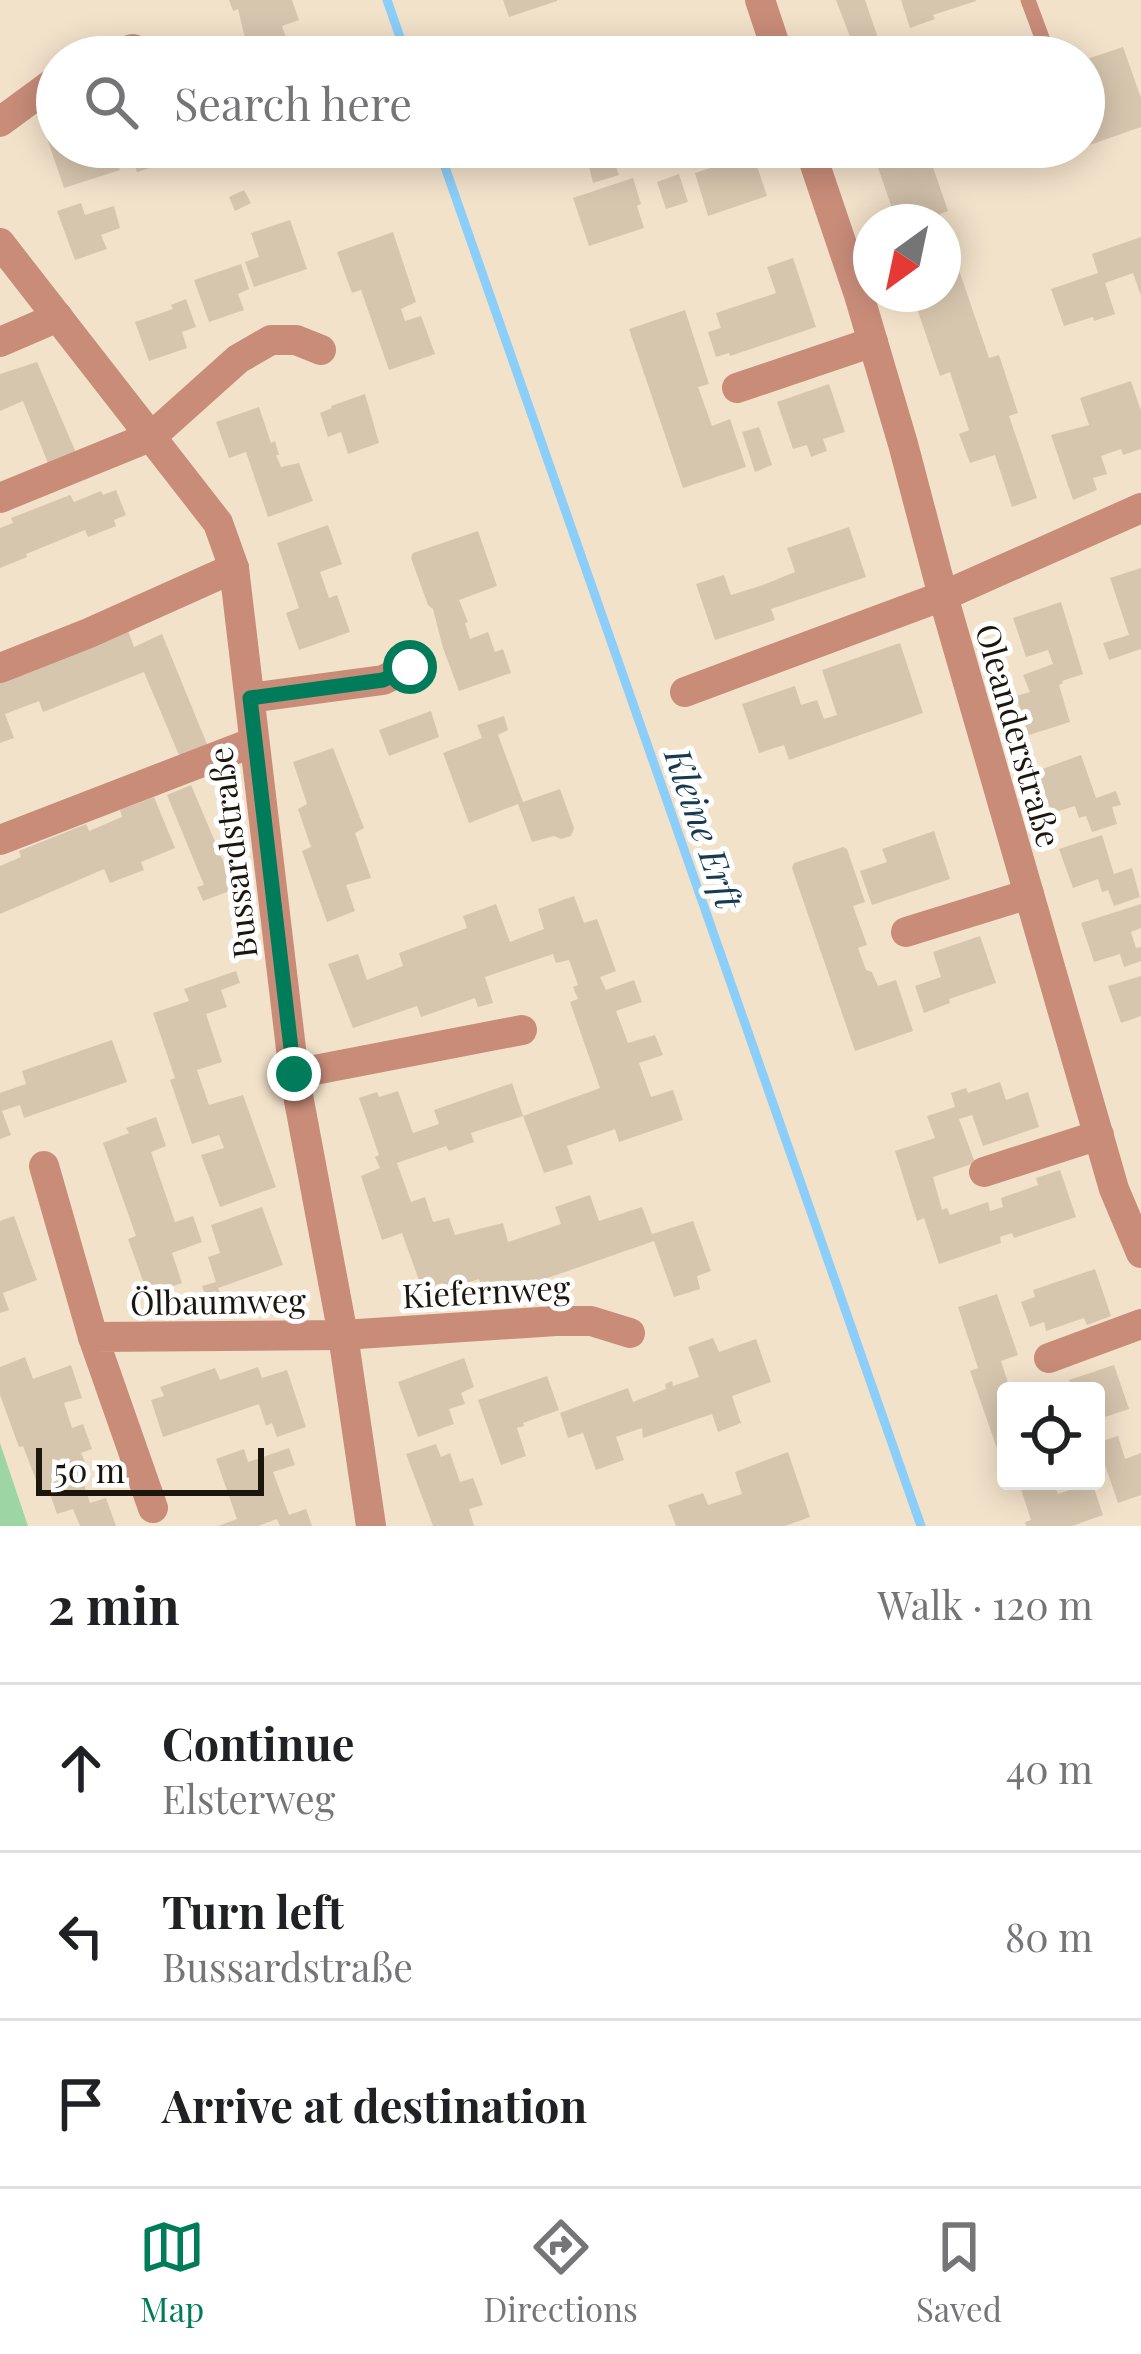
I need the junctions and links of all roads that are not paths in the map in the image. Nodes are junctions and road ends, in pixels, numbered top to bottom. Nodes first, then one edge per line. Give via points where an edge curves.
1 (760, 0) edge
2 (1028, 0) edge
3 (772, 36) edge
4 (1041, 36) edge
5 (36, 95) edge
6 (0, 122) edge
7 (816, 168) edge
8 (0, 243) edge
9 (58, 316) junction
10 (0, 342) edge
11 (873, 342) junction
12 (321, 350) dead end
13 (737, 388) dead end
14 (152, 436) junction
15 (0, 498) edge
16 (1141, 508) edge
17 (234, 568) junction
18 (943, 596) junction
19 (410, 667) dead end
20 (0, 668) edge
21 (685, 692) dead end
22 (250, 698) junction
23 (254, 742) junction
24 (0, 841) edge
25 (1029, 894) junction
26 (906, 932) dead end
27 (522, 1030) dead end
28 (294, 1074) junction
29 (1099, 1136) junction
30 (44, 1166) dead end
31 (984, 1172) dead end
32 (1128, 1180) edge
33 (1141, 1253) edge
34 (1141, 1324) edge
35 (630, 1333) dead end
36 (343, 1335) junction
37 (93, 1337) junction
38 (1049, 1358) dead end
39 (153, 1508) dead end
40 (371, 1526) edge

1 - 3 street
2 - 4 lane
5 - 6 street
7 - 11 street, Oleanderstraße
8 - 9 street, Bussardstraße
9 - 10 street
9 - 14 street, Bussardstraße
11 - 13 street
11 - 18 street, Oleanderstraße
12 - 14 street via 271,340
14 - 15 street
14 - 17 street, Bussardstraße via 218,523
16 - 18 street
17 - 20 street
17 - 22 street, Bussardstraße
18 - 21 street, Oleanderstraße
18 - 25 street, Oleanderstraße
19 - 22 street via 383,680
22 - 23 street, Bussardstraße
23 - 24 street
23 - 28 street, Bussardstraße
25 - 26 street, Oleanderstraße
25 - 29 street, Oleanderstraße
27 - 28 street
28 - 36 street, Bussardstraße
29 - 31 street
29 - 32 street, Oleanderstraße
30 - 37 street, Ölbaumweg
32 - 33 street, Oleanderstraße
34 - 38 street
35 - 36 street, Kiefernweg via 556,1321
36 - 37 street, Ölbaumweg
36 - 40 street, Bussardstraße
37 - 39 street, Ölbaumweg

